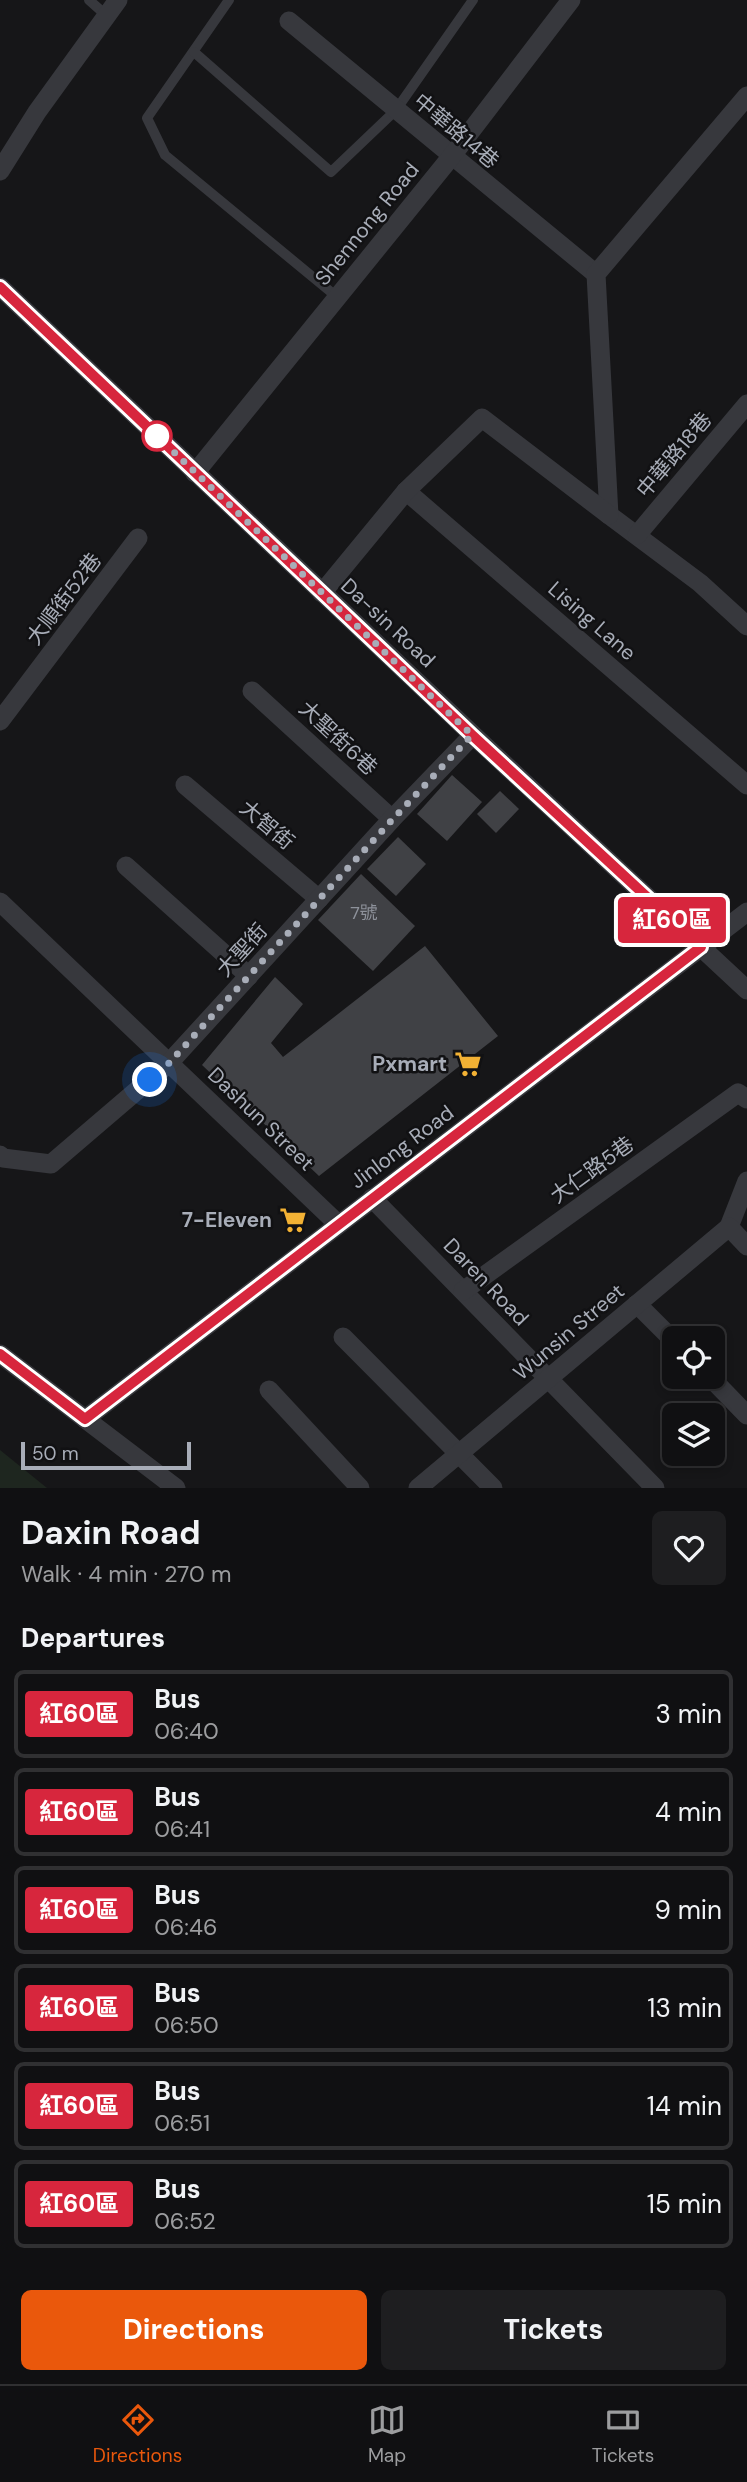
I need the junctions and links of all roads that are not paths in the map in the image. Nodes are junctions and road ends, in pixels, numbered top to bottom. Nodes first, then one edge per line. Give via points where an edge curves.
1 (89, 0) edge
2 (229, 0) edge
3 (473, 0) edge
4 (571, 0) edge
5 (112, 8) edge
6 (289, 21) dead end
7 (194, 52) junction
8 (747, 96) edge
9 (396, 110) junction
10 (451, 157) junction
11 (0, 171) edge
12 (596, 274) junction
13 (0, 287) edge
14 (337, 297) junction
15 (747, 404) edge
16 (195, 473) junction
17 (406, 491) junction
18 (609, 514) junction
19 (636, 535) junction
20 (138, 538) dead end
21 (322, 593) junction
22 (747, 626) edge
23 (252, 691) dead end
24 (0, 721) edge
25 (472, 735) junction
26 (185, 785) dead end
27 (747, 785) edge
28 (392, 820) junction
29 (126, 866) dead end
30 (319, 899) junction
31 (0, 902) edge
32 (747, 912) edge
33 (701, 947) junction
34 (249, 976) junction
35 (747, 990) edge
36 (169, 1063) junction
37 (747, 1099) edge
38 (0, 1154) edge
39 (747, 1181) edge
40 (372, 1198) junction
41 (338, 1224) junction
42 (729, 1227) junction
43 (747, 1246) edge
44 (463, 1291) junction
45 (637, 1304) junction
46 (662, 1329) edge
47 (344, 1336) dead end
48 (0, 1354) edge
49 (548, 1378) junction
50 (722, 1389) edge
51 (269, 1390) dead end
52 (747, 1415) edge
53 (85, 1419) junction
54 (460, 1453) junction
55 (176, 1488) edge
56 (360, 1488) edge
57 (418, 1488) edge
58 (493, 1488) edge
59 (655, 1488) edge

1 - 5 lane
2 - 7 lane
3 - 9 lane
4 - 10 street, Shennong Road
5 - 11 street
6 - 9 street, 中華路14巷
7 - 9 lane via 331,172
7 - 14 lane via 147,118 165,155
8 - 12 street
9 - 10 street, 中華路14巷
10 - 12 street, 中華路14巷
10 - 14 street, Shennong Road
12 - 18 street
13 - 16 street, Da-sin Road
14 - 16 street, Shennong Road
15 - 19 street, 中華路18巷
16 - 21 street, Da-sin Road
17 - 18 street via 482,418
17 - 21 street
17 - 27 street, Lising Lane
18 - 19 street
19 - 22 street
20 - 24 street, 大順街52巷
21 - 25 street, Da-sin Road
23 - 28 street, 大聖街6巷
25 - 28 street, 大聖街
25 - 33 street, Da-sin Road
26 - 30 street, 大智街
28 - 30 street, 大聖街
29 - 34 street
30 - 34 street, 大聖街
31 - 36 street, Dashun Street
32 - 33 street, Jinlong Road
33 - 35 street, Da-sin Road
33 - 40 street, Jinlong Road
34 - 36 street, 大聖街
36 - 38 street, 大聖街 via 51,1164
36 - 41 street, Dashun Street
37 - 44 street, 大仁路5巷 via 738,1093
39 - 42 street
40 - 41 street, Jinlong Road
40 - 44 street, Daren Road
41 - 53 street, Jinlong Road
42 - 43 street
42 - 45 street, Wunsin Street
44 - 49 street, Daren Road
45 - 46 street
45 - 49 street, Wunsin Street
47 - 54 street
48 - 53 street
49 - 54 street, Wunsin Street
49 - 59 street, Daren Road
50 - 52 street
51 - 56 street
53 - 55 street
54 - 57 street, Wunsin Street
54 - 58 street

